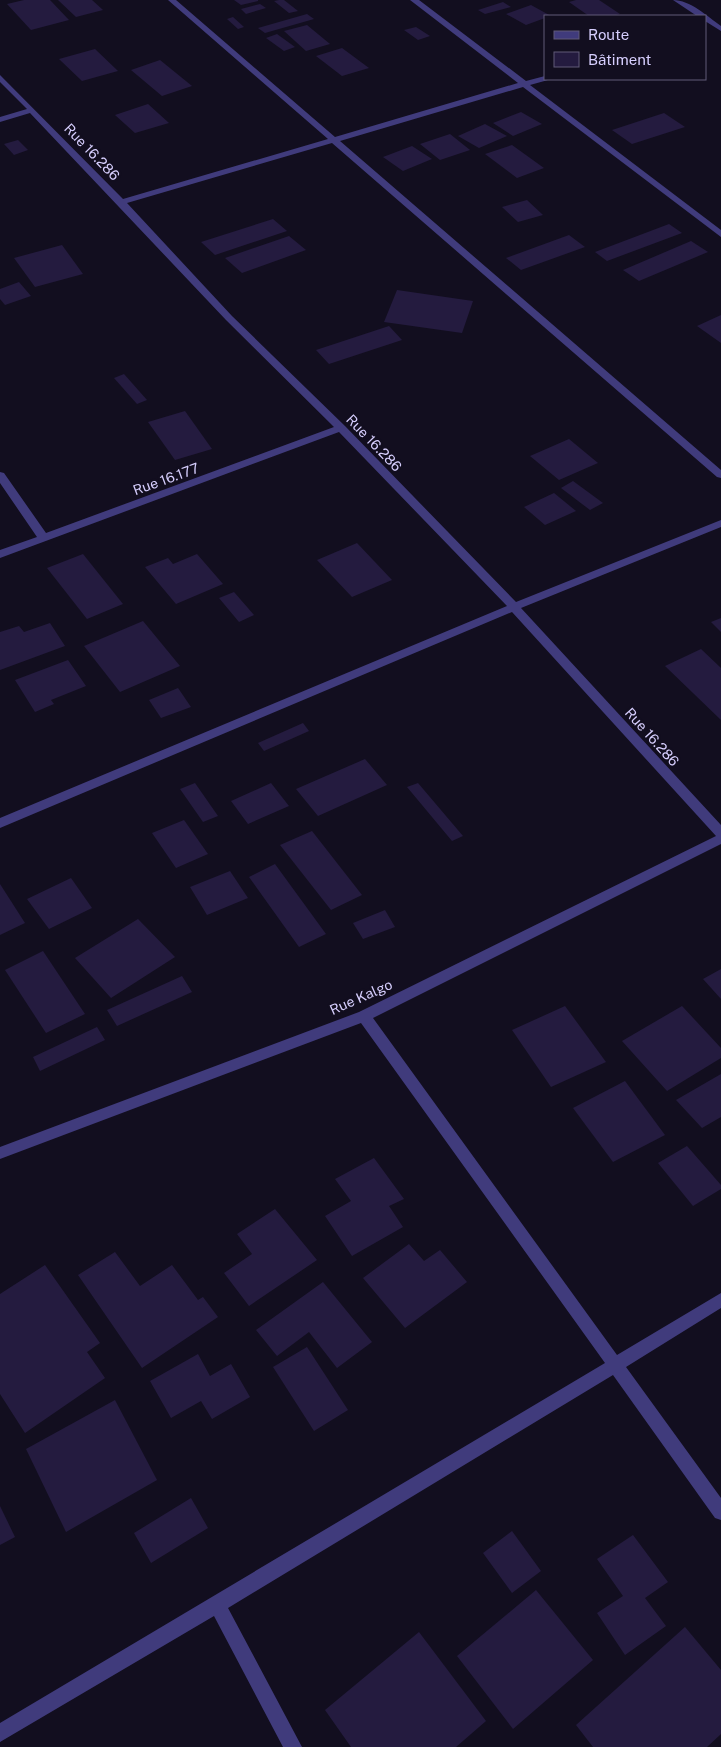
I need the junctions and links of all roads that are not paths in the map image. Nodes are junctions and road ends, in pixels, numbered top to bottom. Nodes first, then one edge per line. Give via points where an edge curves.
1 (172, 0) edge
2 (414, 0) edge
3 (677, 0) edge
4 (700, 15) edge
5 (706, 19) edge
6 (719, 28) edge
7 (706, 31) edge
8 (0, 78) edge
9 (544, 78) edge
10 (524, 84) junction
11 (32, 110) junction
12 (0, 120) edge
13 (334, 140) junction
14 (121, 202) junction
15 (721, 234) edge
16 (341, 428) junction
17 (0, 475) edge
18 (721, 475) edge
19 (721, 523) edge
20 (44, 538) junction
21 (0, 554) edge
22 (514, 607) junction
23 (0, 823) edge
24 (721, 833) edge
25 (721, 840) edge
26 (364, 1016) junction
27 (0, 1153) edge
28 (721, 1300) edge
29 (617, 1365) junction
30 (721, 1512) edge
31 (218, 1605) junction
32 (0, 1733) edge
33 (293, 1747) edge

1 - 13 street
2 - 10 street
3 - 4 street
5 - 6 street
6 - 7 street
8 - 11 street, Rue 16.286
9 - 10 street
10 - 13 street
10 - 15 street
11 - 12 street
11 - 14 street, Rue 16.286
13 - 14 street
13 - 18 street
14 - 16 street, Rue 16.286 via 229,318
16 - 20 street, Rue 16.177
16 - 22 street, Rue 16.286
17 - 20 street
19 - 22 street
20 - 21 street, Rue 16.177
22 - 23 street
22 - 24 street, Rue 16.286
25 - 26 street, Rue Kalgo
26 - 27 street, Rue Kalgo
26 - 29 street
28 - 29 street
29 - 30 street
29 - 31 street
31 - 32 street
31 - 33 street

